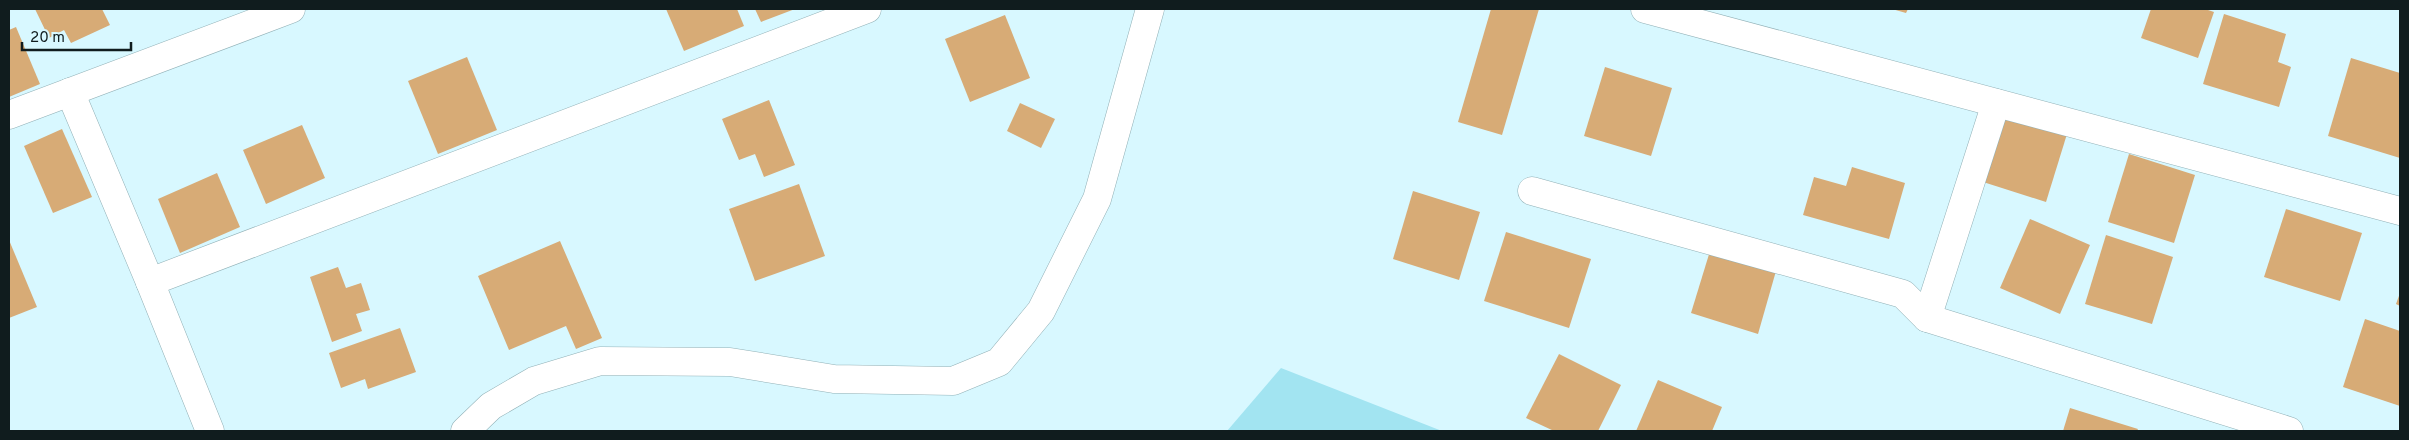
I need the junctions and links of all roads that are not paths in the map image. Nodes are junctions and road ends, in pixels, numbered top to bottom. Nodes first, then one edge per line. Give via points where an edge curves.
1 (291, 9) edge
2 (867, 9) edge
3 (1150, 9) edge
4 (1645, 9) edge
5 (70, 92) junction
6 (1996, 103) junction
7 (9, 115) edge
8 (1532, 190) dead end
9 (2400, 211) edge
10 (150, 282) junction
11 (1927, 318) junction
12 (210, 431) edge
13 (465, 431) edge
14 (2290, 431) edge

1 - 5 street
2 - 10 street
3 - 13 street via 1097,199 1041,311 998,362 953,381 834,379 730,362 600,361 534,381 491,406
4 - 6 street
5 - 7 street
5 - 10 street
6 - 9 street
6 - 11 street
8 - 11 street via 1903,294
10 - 12 street
11 - 14 street

